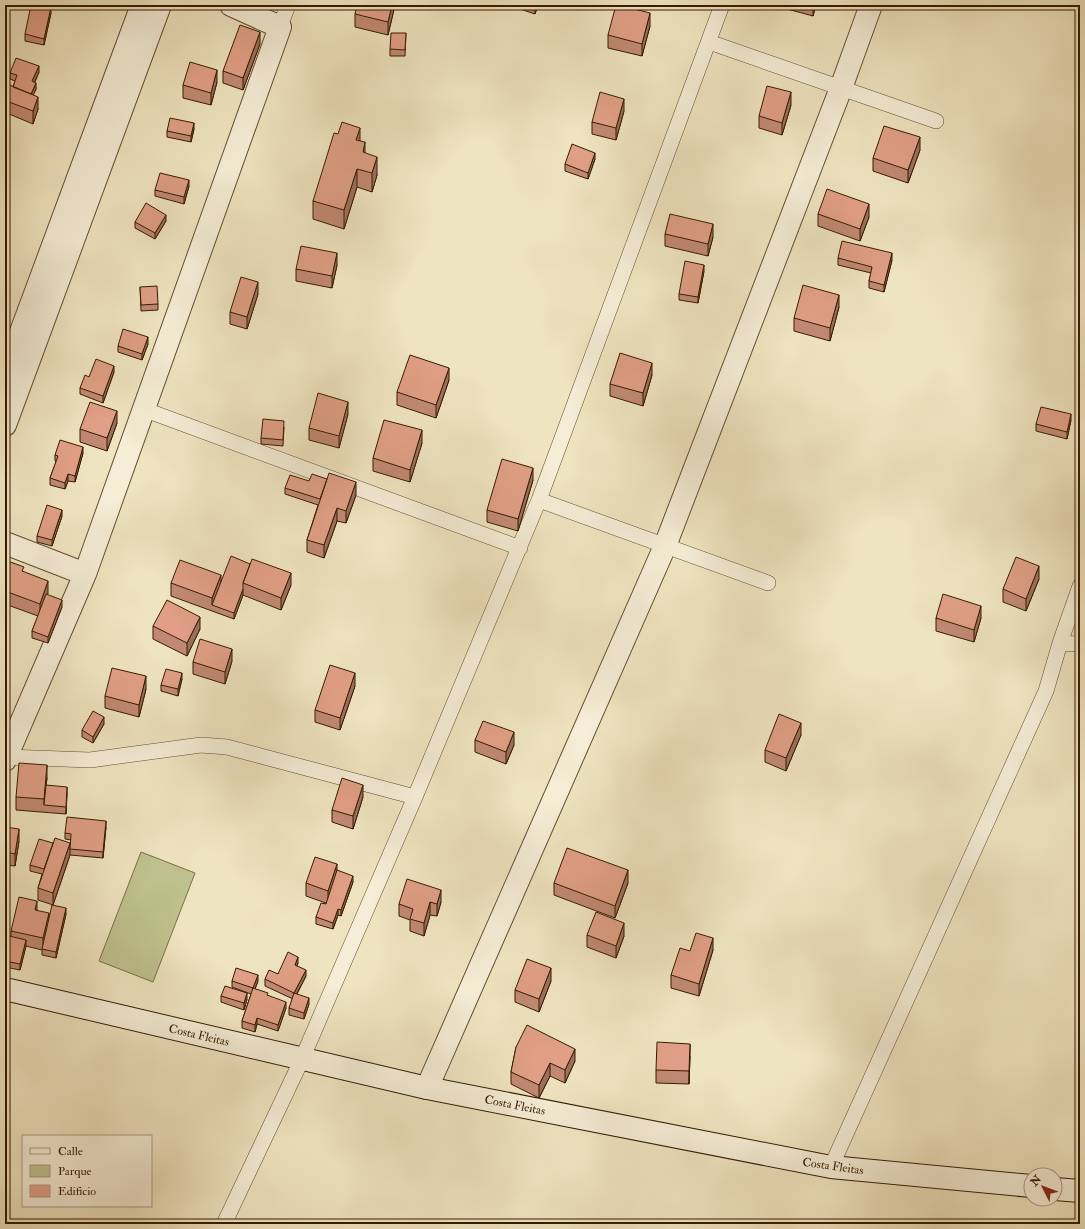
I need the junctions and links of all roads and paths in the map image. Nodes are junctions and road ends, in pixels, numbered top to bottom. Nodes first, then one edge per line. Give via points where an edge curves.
1 (142, 5) edge
2 (160, 5) edge
3 (231, 5) edge
4 (288, 5) edge
5 (722, 5) edge
6 (871, 5) edge
7 (280, 27) junction
8 (709, 42) junction
9 (841, 88) junction
10 (936, 121) dead end
11 (5, 375) edge
12 (143, 409) junction
13 (5, 425) edge
14 (539, 500) junction
15 (5, 543) edge
16 (665, 546) junction
17 (520, 548) junction
18 (85, 574) junction
19 (768, 583) dead end
20 (1080, 586) edge
21 (1060, 643) junction
22 (1080, 644) edge
23 (6, 758) edge
24 (415, 797) junction
25 (5, 989) edge
26 (302, 1059) junction
27 (427, 1088) junction
28 (831, 1167) junction
29 (1023, 1185) edge
30 (1063, 1189) edge
31 (1080, 1191) edge
32 (224, 1224) edge

1 - 11 street
2 - 13 street
3 - 7 street
4 - 7 lane
5 - 8 lane
6 - 9 street
7 - 12 street
8 - 9 lane
8 - 14 lane
9 - 10 lane
9 - 16 street
12 - 17 lane
12 - 18 street
14 - 16 lane
14 - 17 lane
15 - 18 street
16 - 19 lane
16 - 27 street
17 - 24 lane
18 - 23 street
20 - 21 lane
21 - 22 lane
21 - 28 lane via 1046,691
23 - 24 lane via 90,760 201,745 227,747
24 - 26 lane
25 - 26 street, Costa Fleitas
26 - 27 street, Costa Fleitas
26 - 32 lane
27 - 28 street, Costa Fleitas
28 - 29 street, Costa Fleitas
30 - 31 street

